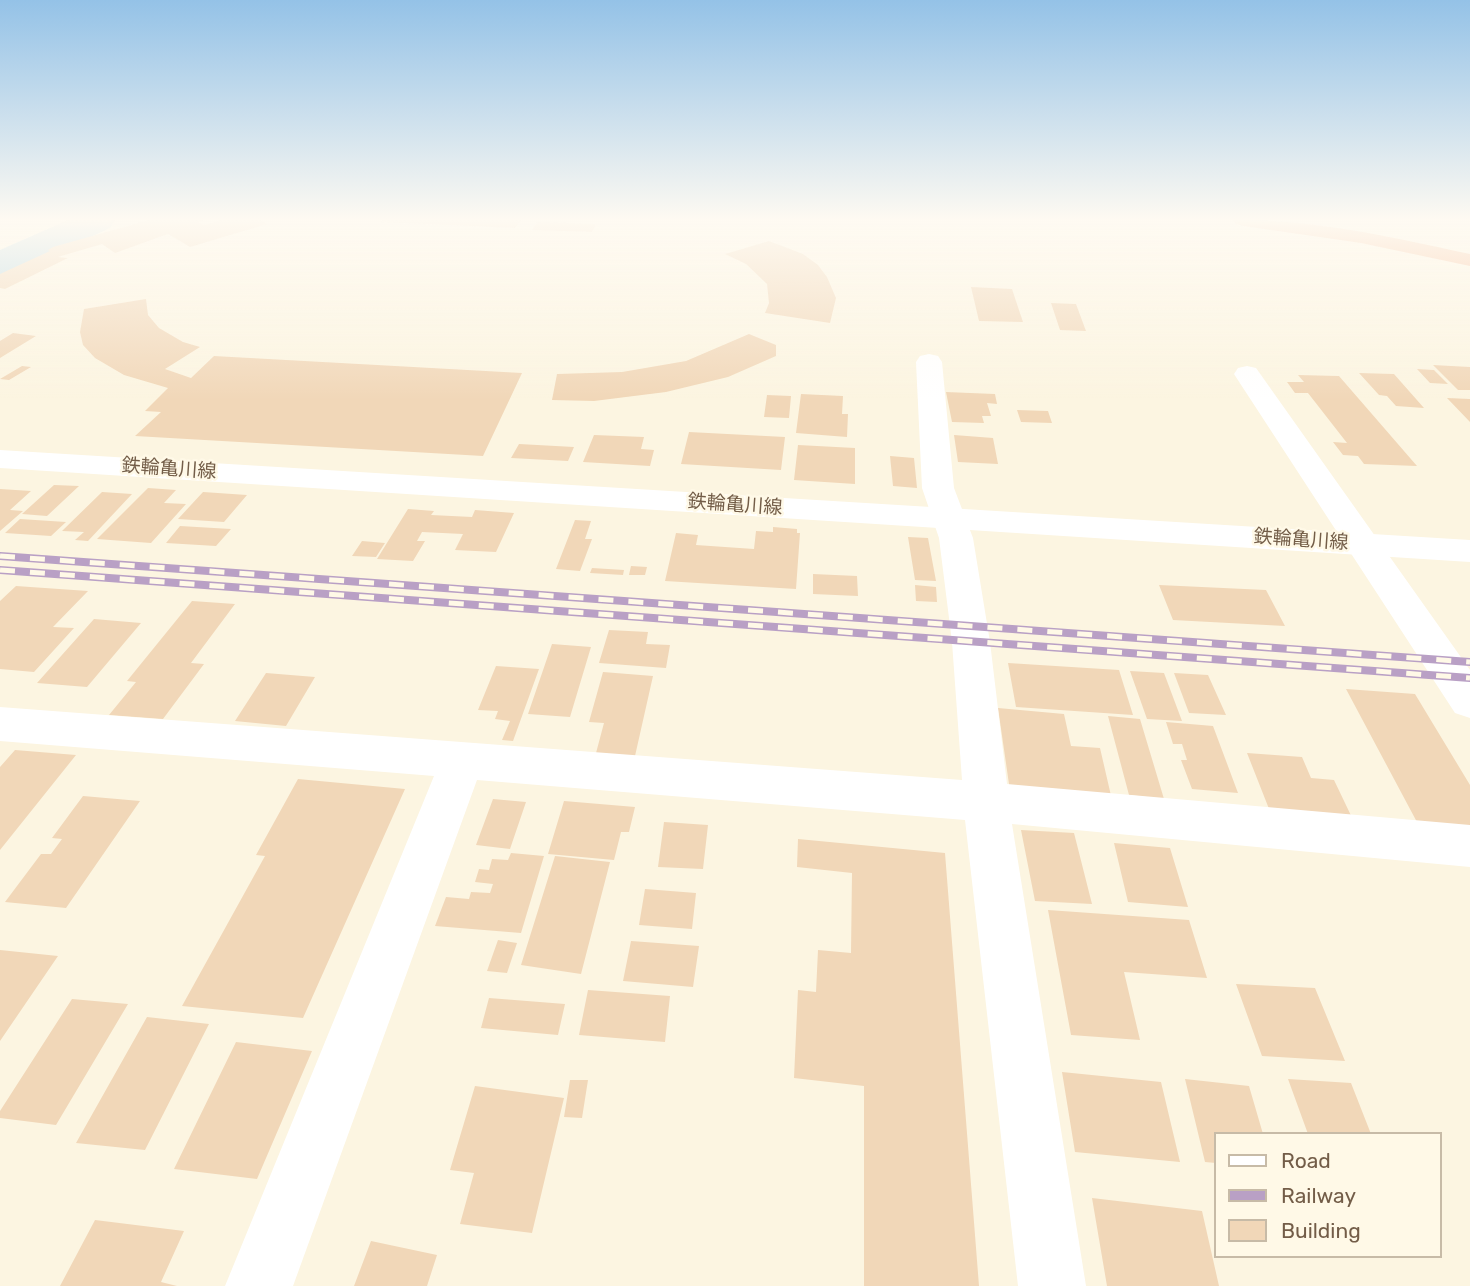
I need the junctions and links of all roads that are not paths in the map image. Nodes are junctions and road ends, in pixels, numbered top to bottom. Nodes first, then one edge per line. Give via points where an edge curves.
1 (929, 362) dead end
2 (1247, 374) dead end
3 (0, 444) edge
4 (0, 459) edge
5 (945, 510) junction
6 (1470, 534) edge
7 (1354, 535) junction
8 (1470, 551) edge
9 (1470, 702) edge
10 (0, 724) edge
11 (463, 762) junction
12 (986, 802) junction
13 (1470, 846) edge
14 (259, 1286) edge
15 (1052, 1286) edge

1 - 5 street via 937,488
2 - 7 street
3 - 5 street, 鉄輪亀川線
4 - 5 street, 鉄輪亀川線
5 - 7 street, 鉄輪亀川線
5 - 12 street via 956,538 971,642
6 - 7 street, 鉄輪亀川線
7 - 8 street, 鉄輪亀川線
7 - 9 street
10 - 11 street
11 - 12 street
11 - 14 street
12 - 13 street
12 - 15 street

